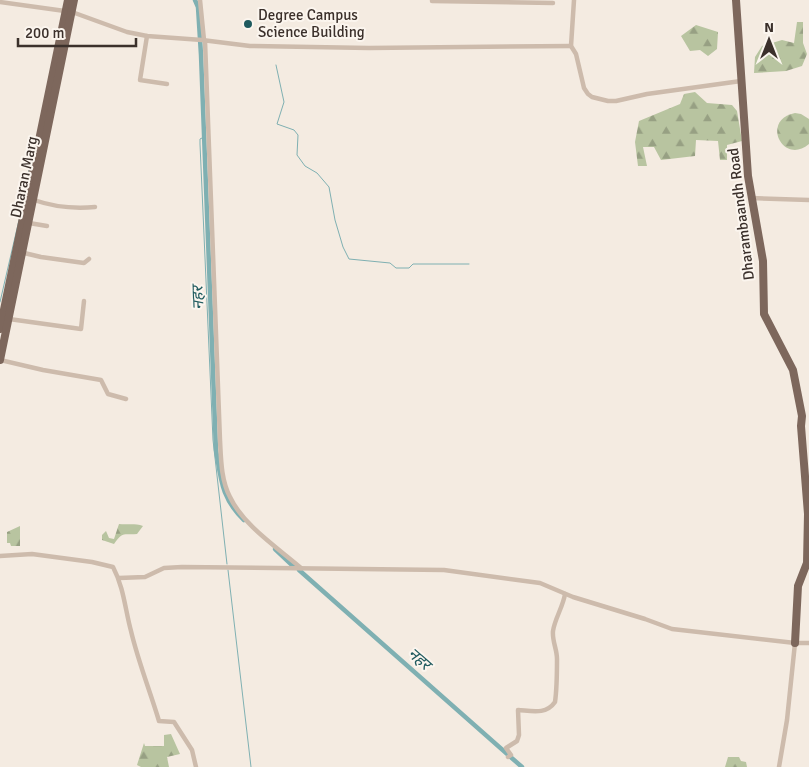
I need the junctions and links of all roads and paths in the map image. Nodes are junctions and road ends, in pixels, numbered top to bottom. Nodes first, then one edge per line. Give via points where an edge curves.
1 (68, 0) edge
2 (74, 0) edge
3 (200, 0) edge
4 (574, 0) edge
5 (736, 0) edge
6 (432, 1) edge
7 (0, 2) edge
8 (553, 3) dead end
9 (69, 11) junction
10 (147, 36) junction
11 (202, 40) junction
12 (572, 46) junction
13 (741, 81) junction
14 (167, 84) dead end
15 (751, 198) junction
16 (34, 200) junction
17 (809, 200) edge
18 (95, 207) dead end
19 (29, 223) junction
20 (47, 226) dead end
21 (19, 252) junction
22 (89, 259) dead end
23 (84, 301) dead end
24 (9, 319) junction
25 (0, 329) edge
26 (0, 360) edge
27 (126, 399) dead end
28 (805, 416) edge
29 (0, 556) edge
30 (301, 568) junction
31 (119, 578) junction
32 (565, 594) junction
33 (795, 643) junction
34 (809, 643) edge
35 (509, 756) dead end
36 (196, 767) edge
37 (779, 767) edge

1 - 9 main road
2 - 9 main road, Dharan Marg
3 - 11 street
4 - 12 street
5 - 13 main road, Dharambaandh Road
6 - 8 street
7 - 9 street
9 - 10 street via 126,32
9 - 16 main road, Dharan Marg
9 - 21 main road
10 - 11 street
10 - 14 street via 140,80
11 - 12 street via 250,46 343,48
11 - 30 street via 224,482 229,497 242,515
12 - 13 street via 588,94 599,99 616,101
13 - 15 main road, Dharambaandh Road
15 - 17 street
15 - 28 main road, Dharambaandh Road via 762,261 764,314 793,370
16 - 18 street via 50,205
16 - 19 main road, Dharan Marg
19 - 20 street
19 - 21 main road, Dharan Marg
21 - 22 street via 72,262 84,263
21 - 24 main road, Dharan Marg
21 - 25 main road
23 - 24 street via 81,329
24 - 26 main road, Dharan Marg
26 - 27 street via 101,380 108,394
28 - 33 main road, Dharambaandh Road via 803,463 808,514 807,563 798,586
29 - 31 street via 32,554 110,565
30 - 31 street via 182,566 164,568 145,577
30 - 32 street via 444,570 540,583
31 - 36 street via 130,631 159,721 174,722 192,750
32 - 33 street via 672,629
32 - 35 street via 553,632 558,658 555,702 540,712 518,710 519,735 517,741 506,748
33 - 34 street
33 - 37 street

